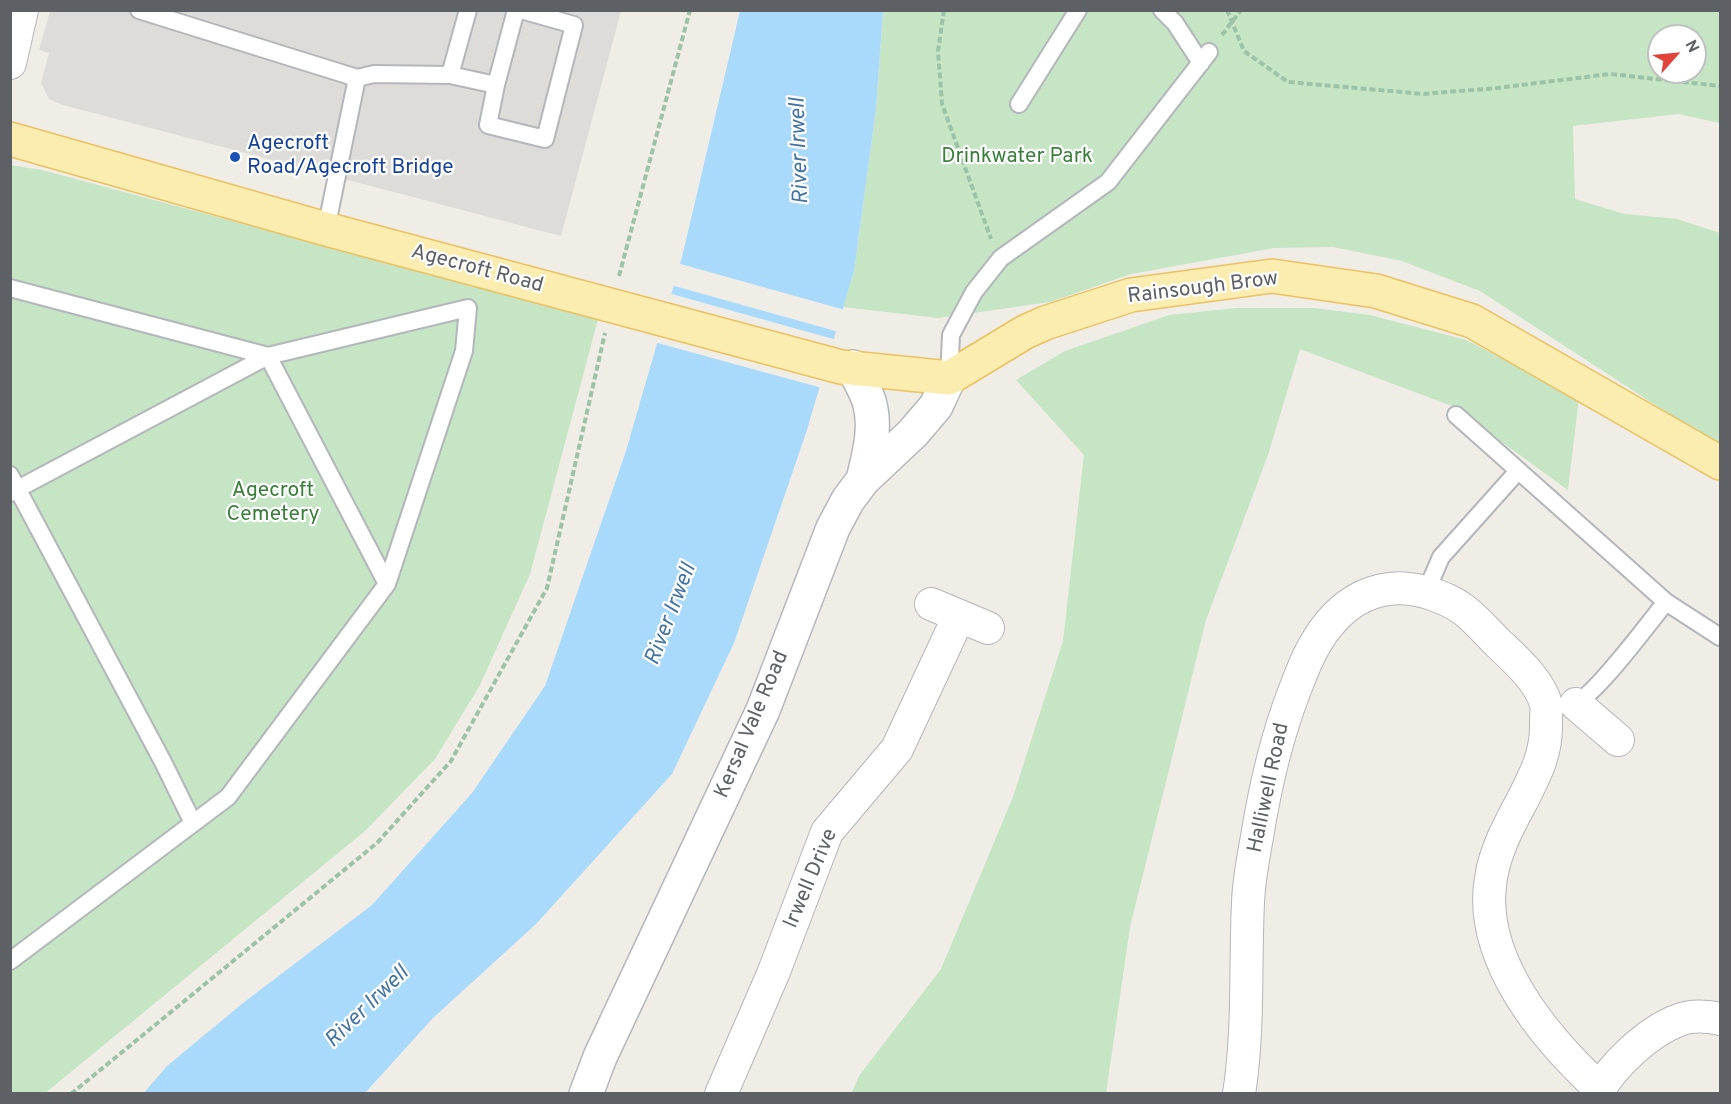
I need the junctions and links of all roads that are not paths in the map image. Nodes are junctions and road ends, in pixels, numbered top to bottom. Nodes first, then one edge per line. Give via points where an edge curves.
1 (22, 10) edge
2 (139, 10) edge
3 (468, 10) edge
4 (516, 10) edge
5 (521, 10) edge
6 (1078, 10) edge
7 (1162, 10) edge
8 (10, 63) edge
9 (450, 75) junction
10 (357, 78) junction
11 (496, 85) junction
12 (1019, 104) dead end
13 (10, 139) edge
14 (326, 230) junction
15 (10, 288) edge
16 (268, 356) junction
17 (853, 367) junction
18 (949, 378) junction
19 (1456, 415) dead end
20 (1720, 463) edge
21 (1518, 471) junction
22 (863, 480) junction
23 (13, 486) edge
24 (387, 584) junction
25 (1426, 592) junction
26 (1666, 602) junction
27 (988, 628) dead end
28 (1720, 637) edge
29 (1561, 705) junction
30 (1618, 740) dead end
31 (193, 823) junction
32 (10, 961) edge
33 (1720, 1019) edge
34 (1598, 1091) edge
35 (586, 1094) edge
36 (721, 1094) edge
37 (1239, 1094) edge

1 - 8 street
2 - 10 lane
3 - 9 lane
4 - 11 lane
5 - 11 lane via 574,26 545,139 488,125
6 - 12 lane
7 - 18 lane via 1205,58 1108,182 1001,258 974,292 951,335
9 - 10 lane via 374,74
9 - 11 lane
10 - 14 lane
13 - 14 main road, Agecroft Road
14 - 17 main road, Agecroft Road
15 - 16 lane
16 - 23 lane
16 - 24 lane
16 - 24 lane via 468,308 464,351
17 - 18 main road, Agecroft Road
17 - 22 street via 869,402 872,419 872,440
18 - 20 main road, Rainsough Brow via 1025,332 1131,295 1272,276 1376,291 1472,321
18 - 22 street, Kersal Vale Road via 936,406
19 - 21 lane
21 - 25 lane via 1441,557
21 - 26 lane
22 - 35 street, Kersal Vale Road via 833,528 763,710
23 - 31 lane
24 - 31 lane via 228,797
25 - 29 street, Halliwell Road via 1463,609
25 - 37 street, Halliwell Road via 1386,588 1340,613 1312,649 1280,728 1265,786 1248,898 1246,1033
26 - 28 lane
26 - 29 lane via 1594,690
27 - 36 street, Irwell Drive via 945,610 897,748 827,832 773,974
29 - 30 street
29 - 34 street, Halliwell Road via 1546,736 1541,763 1494,864 1489,917 1494,939 1530,1013
31 - 32 lane
33 - 34 street via 1680,1019 1652,1034 1623,1059

